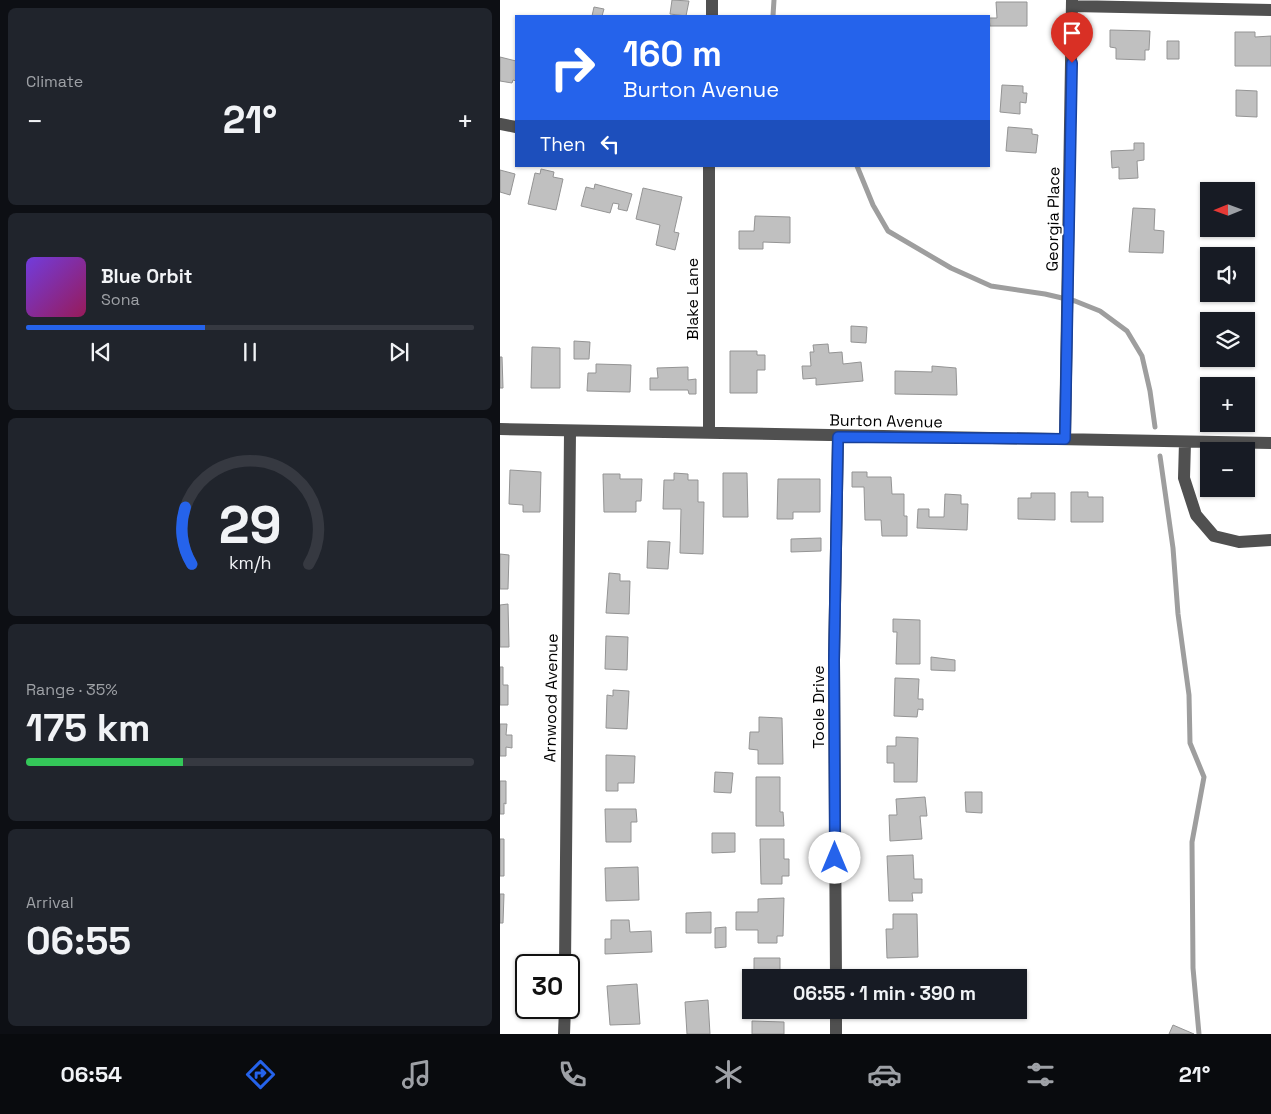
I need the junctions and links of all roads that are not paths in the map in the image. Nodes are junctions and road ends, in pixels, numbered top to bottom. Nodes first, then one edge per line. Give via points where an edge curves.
1 (712, 0) edge
2 (1072, 3) edge
3 (1271, 10) edge
4 (712, 15) edge
5 (500, 124) edge
6 (515, 127) edge
7 (709, 167) edge
8 (500, 429) edge
9 (570, 432) junction
10 (709, 433) junction
11 (838, 437) junction
12 (1065, 439) junction
13 (1184, 442) junction
14 (1271, 443) edge
15 (1271, 540) edge
16 (565, 954) edge
17 (836, 969) edge
18 (565, 1019) edge
19 (836, 1019) edge
20 (564, 1034) edge
21 (836, 1034) edge

1 - 4 street
2 - 3 street
2 - 12 street, Georgia Place
5 - 6 street
7 - 10 street, Blake Lane
8 - 9 street, Burton Avenue
9 - 10 street, Burton Avenue
9 - 16 street, Arnwood Avenue
10 - 11 street, Burton Avenue
11 - 12 street, Burton Avenue
11 - 17 street, Toole Drive via 834,660
12 - 13 street, Burton Avenue
13 - 14 street, Burton Avenue
13 - 15 street via 1184,478 1196,515 1214,536 1239,542
18 - 20 street
19 - 21 street

